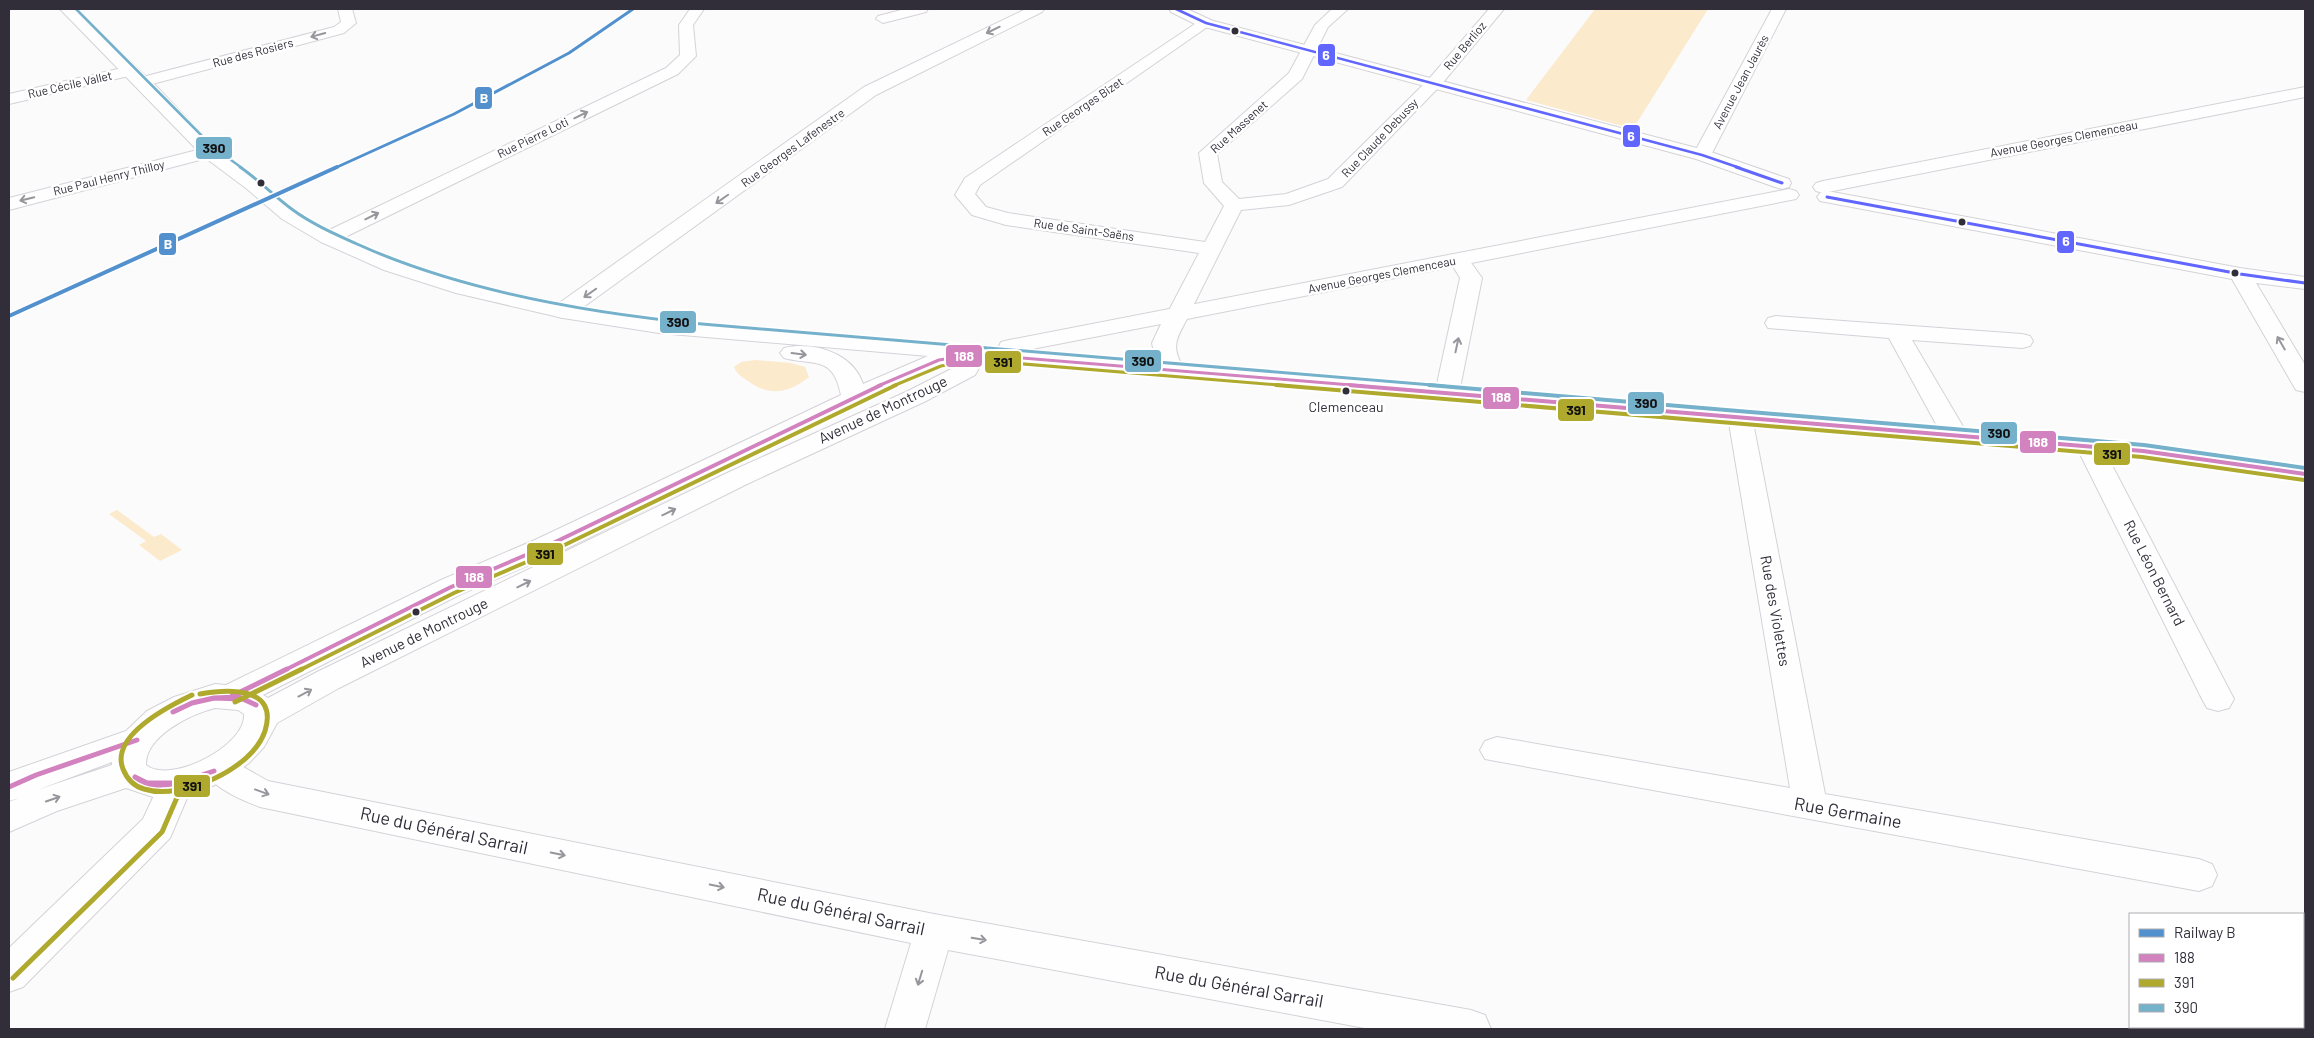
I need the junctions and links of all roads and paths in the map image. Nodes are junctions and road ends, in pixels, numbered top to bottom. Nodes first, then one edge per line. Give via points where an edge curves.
1 (67, 9) edge
2 (345, 9) edge
3 (697, 9) edge
4 (921, 9) edge
5 (1037, 9) edge
6 (1176, 9) edge
7 (1341, 9) edge
8 (1497, 9) edge
9 (1779, 9) edge
10 (883, 19) dead end
11 (1206, 23) junction
12 (1308, 50) junction
13 (136, 77) junction
14 (1434, 83) junction
15 (2305, 92) edge
16 (9, 99) edge
17 (209, 152) junction
18 (1702, 155) junction
19 (1805, 190) junction
20 (965, 195) joint
21 (9, 204) edge
22 (1234, 205) junction
23 (328, 238) junction
24 (1212, 248) junction
25 (1460, 261) junction
26 (2240, 274) junction
27 (2305, 283) edge
28 (563, 311) junction
29 (1177, 316) junction
30 (1776, 322) dead end
31 (701, 330) junction
32 (1896, 331) junction
33 (2022, 341) dead end
34 (975, 354) junction
35 (1173, 370) junction
36 (2305, 385) edge
37 (1447, 393) junction
38 (854, 397) junction
39 (1740, 417) junction
40 (1955, 435) junction
41 (2089, 446) junction
42 (2305, 474) edge
43 (232, 696) junction
44 (2218, 699) dead end
45 (262, 716) junction
46 (138, 740) junction
47 (1497, 750) dead end
48 (219, 768) junction
49 (130, 773) junction
50 (176, 784) junction
51 (9, 787) edge
52 (1810, 806) junction
53 (9, 818) edge
54 (2199, 875) dead end
55 (934, 931) junction
56 (9, 974) edge
57 (905, 1029) edge
58 (1471, 1029) edge

1 - 13 street
2 -> 13 street, Rue des Rosiers via 349,23 339,30
23 -> 3 street, Rue Pierre Loti via 672,71 688,56 686,25
4 - 10 street
5 -> 28 street, Rue Georges Lafenestre via 870,91
6 - 11 street
7 - 12 street via 1322,25
8 - 14 street, Rue Berlioz
9 - 18 street, Avenue Jean Jaurès
11 - 12 street
11 - 20 street, Rue Georges Bizet via 972,182
12 - 14 street
12 - 22 street, Rue Massenet via 1296,76 1208,153 1213,183
13 - 16 street, Rue Cécile Vallet
13 - 17 street
14 - 18 street
14 - 22 street, Rue Claude Debussy via 1336,183 1289,199
15 - 19 street, Avenue Georges Clemenceau
17 -> 21 street, Rue Paul Henry Thilloy
17 - 23 street via 289,215
18 - 19 street
19 - 25 street, Avenue Georges Clemenceau
19 - 26 street
20 - 24 street, Rue de Saint-Saëns via 979,212 1006,219
22 - 24 street
23 - 28 street via 429,278
24 - 29 street
25 - 29 street, Avenue Georges Clemenceau
37 -> 25 street via 1471,278
26 - 27 street
36 -> 26 street
28 - 31 street
29 - 34 street, Avenue Georges Clemenceau
29 - 35 street via 1162,344 1162,352
30 - 32 street
31 - 34 street
31 -> 38 street via 750,348 821,357 839,364 847,374
32 - 33 street
32 - 40 street
34 - 35 street
34 - 38 street, Avenue de Montrouge via 939,360
45 -> 34 street, Avenue de Montrouge via 328,680 736,479 917,396 967,370
35 - 37 street
37 - 39 street
38 - 43 street, Avenue de Montrouge via 547,546 451,587
39 - 40 street
39 - 52 street, Rue des Violettes
40 - 41 street
41 - 42 street via 2143,450
41 - 44 street, Rue Léon Bernard
43 - 45 street via 247,698 257,706
43 - 46 street via 215,696 176,709 158,720
45 - 48 street via 251,742
46 - 49 street via 127,763
46 - 51 street
47 - 52 street, Rue Germaine
48 - 50 street
48 -> 55 street, Rue du Général Sarrail via 260,793
49 - 50 street via 140,781 156,785
53 -> 49 street
50 - 56 street via 157,828
52 - 54 street, Rue Germaine
55 -> 57 street
55 -> 58 street, Rue du Général Sarrail

